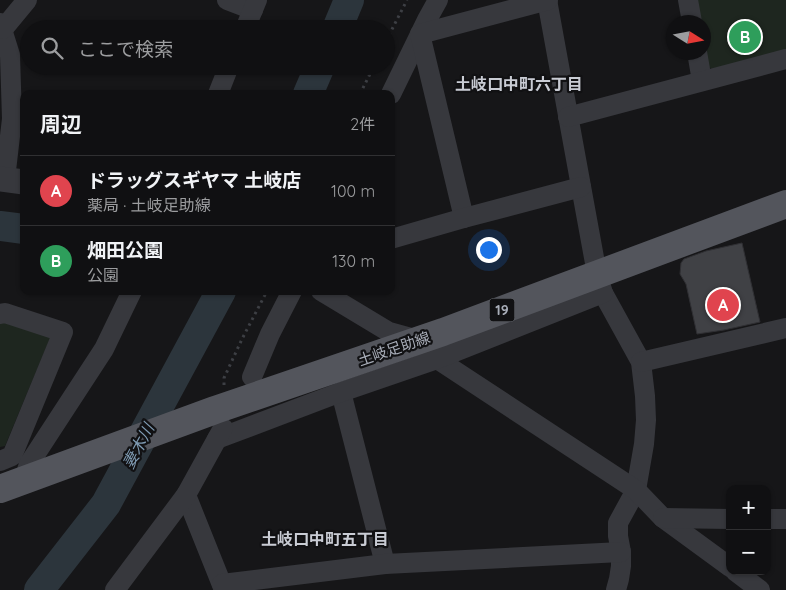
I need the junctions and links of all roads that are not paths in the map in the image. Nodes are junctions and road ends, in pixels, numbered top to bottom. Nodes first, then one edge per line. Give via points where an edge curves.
1 (27, 0) edge
2 (227, 0) edge
3 (438, 0) edge
4 (548, 0) edge
5 (688, 0) edge
6 (255, 5) edge
7 (691, 15) edge
8 (249, 20) edge
9 (1, 26) edge
10 (420, 34) junction
11 (786, 59) edge
12 (698, 60) edge
13 (225, 75) edge
14 (702, 81) junction
15 (220, 90) edge
16 (393, 90) edge
17 (568, 117) junction
18 (10, 180) edge
19 (581, 187) junction
20 (786, 204) edge
21 (464, 218) junction
22 (395, 238) edge
23 (600, 284) junction
24 (130, 295) edge
25 (290, 295) edge
26 (328, 295) edge
27 (0, 314) edge
28 (786, 328) edge
29 (418, 340) junction
30 (437, 359) junction
31 (641, 362) junction
32 (252, 377) dead end
33 (342, 392) junction
34 (220, 416) junction
35 (0, 460) edge
36 (20, 482) edge
37 (636, 490) junction
38 (186, 495) junction
39 (663, 518) junction
40 (726, 518) edge
41 (771, 519) edge
42 (786, 519) edge
43 (621, 552) junction
44 (385, 564) junction
45 (726, 565) edge
46 (740, 575) edge
47 (223, 587) edge
48 (115, 590) edge
49 (616, 590) edge
50 (760, 590) edge

1 - 9 street
2 - 6 street
3 - 10 street
4 - 10 street
4 - 17 street
5 - 7 street
6 - 8 street
9 - 18 street via 10,55
10 - 16 street
10 - 21 street
11 - 14 street
12 - 14 street
13 - 15 street
14 - 17 street
17 - 19 street
19 - 21 street
19 - 23 street
20 - 23 main road, 土岐足助線 / 19
21 - 22 street
23 - 29 main road, 土岐足助線 / 19
23 - 30 street
23 - 31 street
24 - 36 street via 104,349
25 - 32 street
26 - 29 street via 390,332
27 - 35 street via 63,332 12,456
28 - 31 street
29 - 30 street
29 - 34 main road, 土岐足助線 / 19
30 - 33 street
30 - 37 street
31 - 37 street via 646,420
33 - 34 street
33 - 44 street
34 - 36 main road, 土岐足助線 / 19
34 - 38 street
37 - 39 street
37 - 43 street via 618,523
38 - 47 street
38 - 48 street
39 - 40 street
39 - 45 street
41 - 42 street
43 - 44 street
43 - 49 street via 620,579
44 - 47 street
46 - 50 street

